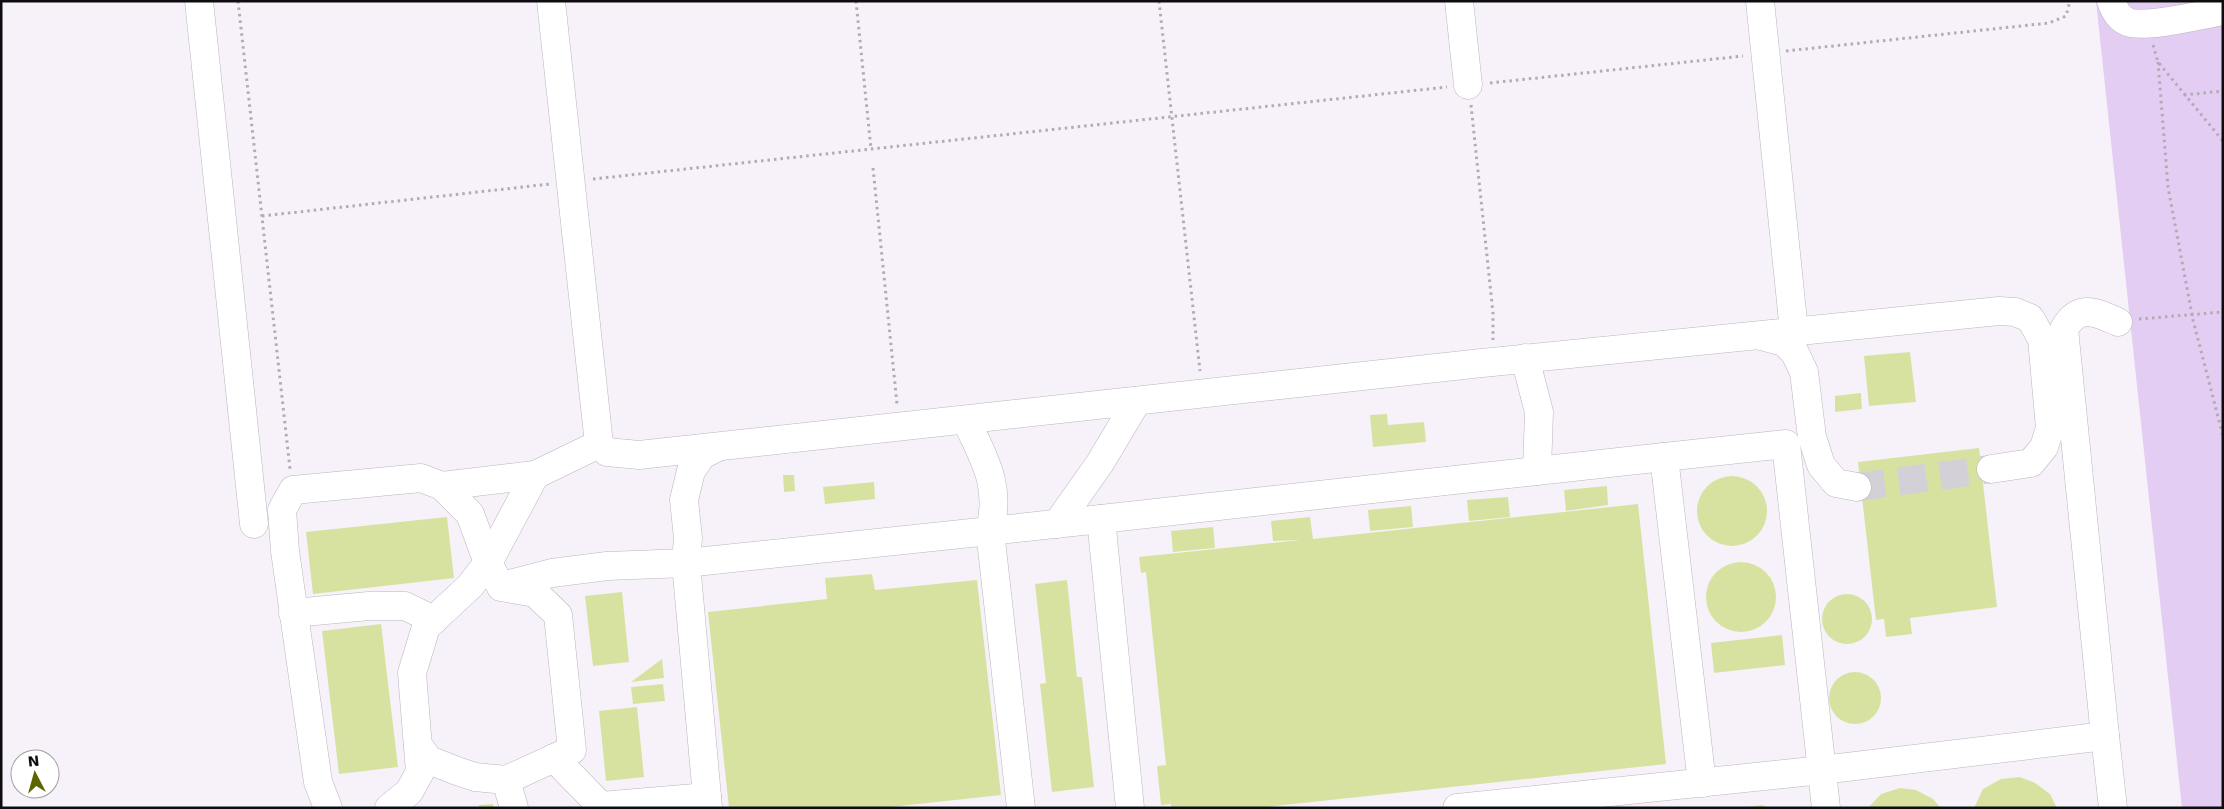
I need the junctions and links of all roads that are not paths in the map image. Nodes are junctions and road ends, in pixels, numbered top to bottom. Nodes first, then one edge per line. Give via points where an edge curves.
1 (199, 1) edge
2 (551, 1) edge
3 (1458, 1) edge
4 (1760, 1) edge
5 (2111, 1) edge
6 (2223, 11) edge
7 (1468, 85) road end
8 (2118, 322) road end
9 (1794, 331) junction
10 (1757, 335) junction
11 (1525, 358) junction
12 (1137, 401) junction
13 (966, 420) junction
14 (599, 444) junction
15 (718, 447) junction
16 (1664, 457) junction
17 (1990, 469) tunnel mouth
18 (1537, 471) junction
19 (535, 476) junction
20 (442, 486) junction
21 (1857, 487) tunnel mouth
22 (1101, 519) junction
23 (254, 524) dead end
24 (1056, 524) junction
25 (990, 531) junction
26 (488, 563) junction
27 (686, 563) junction
28 (501, 586) junction
29 (443, 611) junction
30 (293, 613) junction
31 (2105, 736) junction
32 (418, 745) junction
33 (554, 758) junction
34 (1822, 770) junction
35 (506, 780) junction
36 (1702, 782) junction
37 (708, 802) edge
38 (1564, 802) edge
39 (328, 808) edge
40 (389, 808) edge
41 (514, 808) edge
42 (1021, 808) edge
43 (1130, 808) edge
44 (1457, 808) edge
45 (1826, 808) edge
46 (2113, 808) edge

1 - 23 lane
2 - 14 lane
3 - 7 lane
4 - 9 lane
5 - 6 lane via 2116,14 2129,23
8 - 31 lane via 2087,311 2074,315 2064,329
9 - 10 lane
9 - 17 lane via 1999,311 2015,312 2030,318 2042,339 2050,428 2044,447 2031,463
10 - 11 lane
10 - 21 lane via 1784,342 1795,353 1804,372 1812,437 1821,464 1836,483
11 - 12 lane
11 - 18 lane via 1540,412
12 - 13 lane
12 - 24 lane via 1100,464
13 - 15 lane
13 - 25 lane via 992,476 994,512
14 - 15 lane via 607,452 625,455
14 - 19 lane
15 - 27 lane via 702,456 691,471 684,500 688,538
16 - 18 lane
16 - 34 lane via 1786,444
16 - 36 lane
18 - 22 lane
19 - 20 lane
19 - 26 lane
20 - 26 lane via 470,514
20 - 30 lane via 422,478 293,490 282,510
22 - 24 lane
22 - 43 lane
24 - 25 lane
25 - 27 lane
25 - 42 lane
26 - 28 lane
26 - 29 lane via 470,586
27 - 28 lane via 608,566
27 - 37 lane
28 - 29 lane
28 - 33 lane via 535,593 558,615 572,750
29 - 30 lane via 369,606
29 - 32 lane via 426,627 412,673
30 - 39 lane via 318,782
31 - 34 lane
31 - 46 lane
32 - 35 lane via 429,760 456,771 475,777
32 - 40 lane via 420,772 409,792
33 - 35 lane
33 - 37 lane via 601,806
34 - 36 lane
34 - 45 lane
35 - 41 lane
36 - 38 lane
38 - 44 lane

